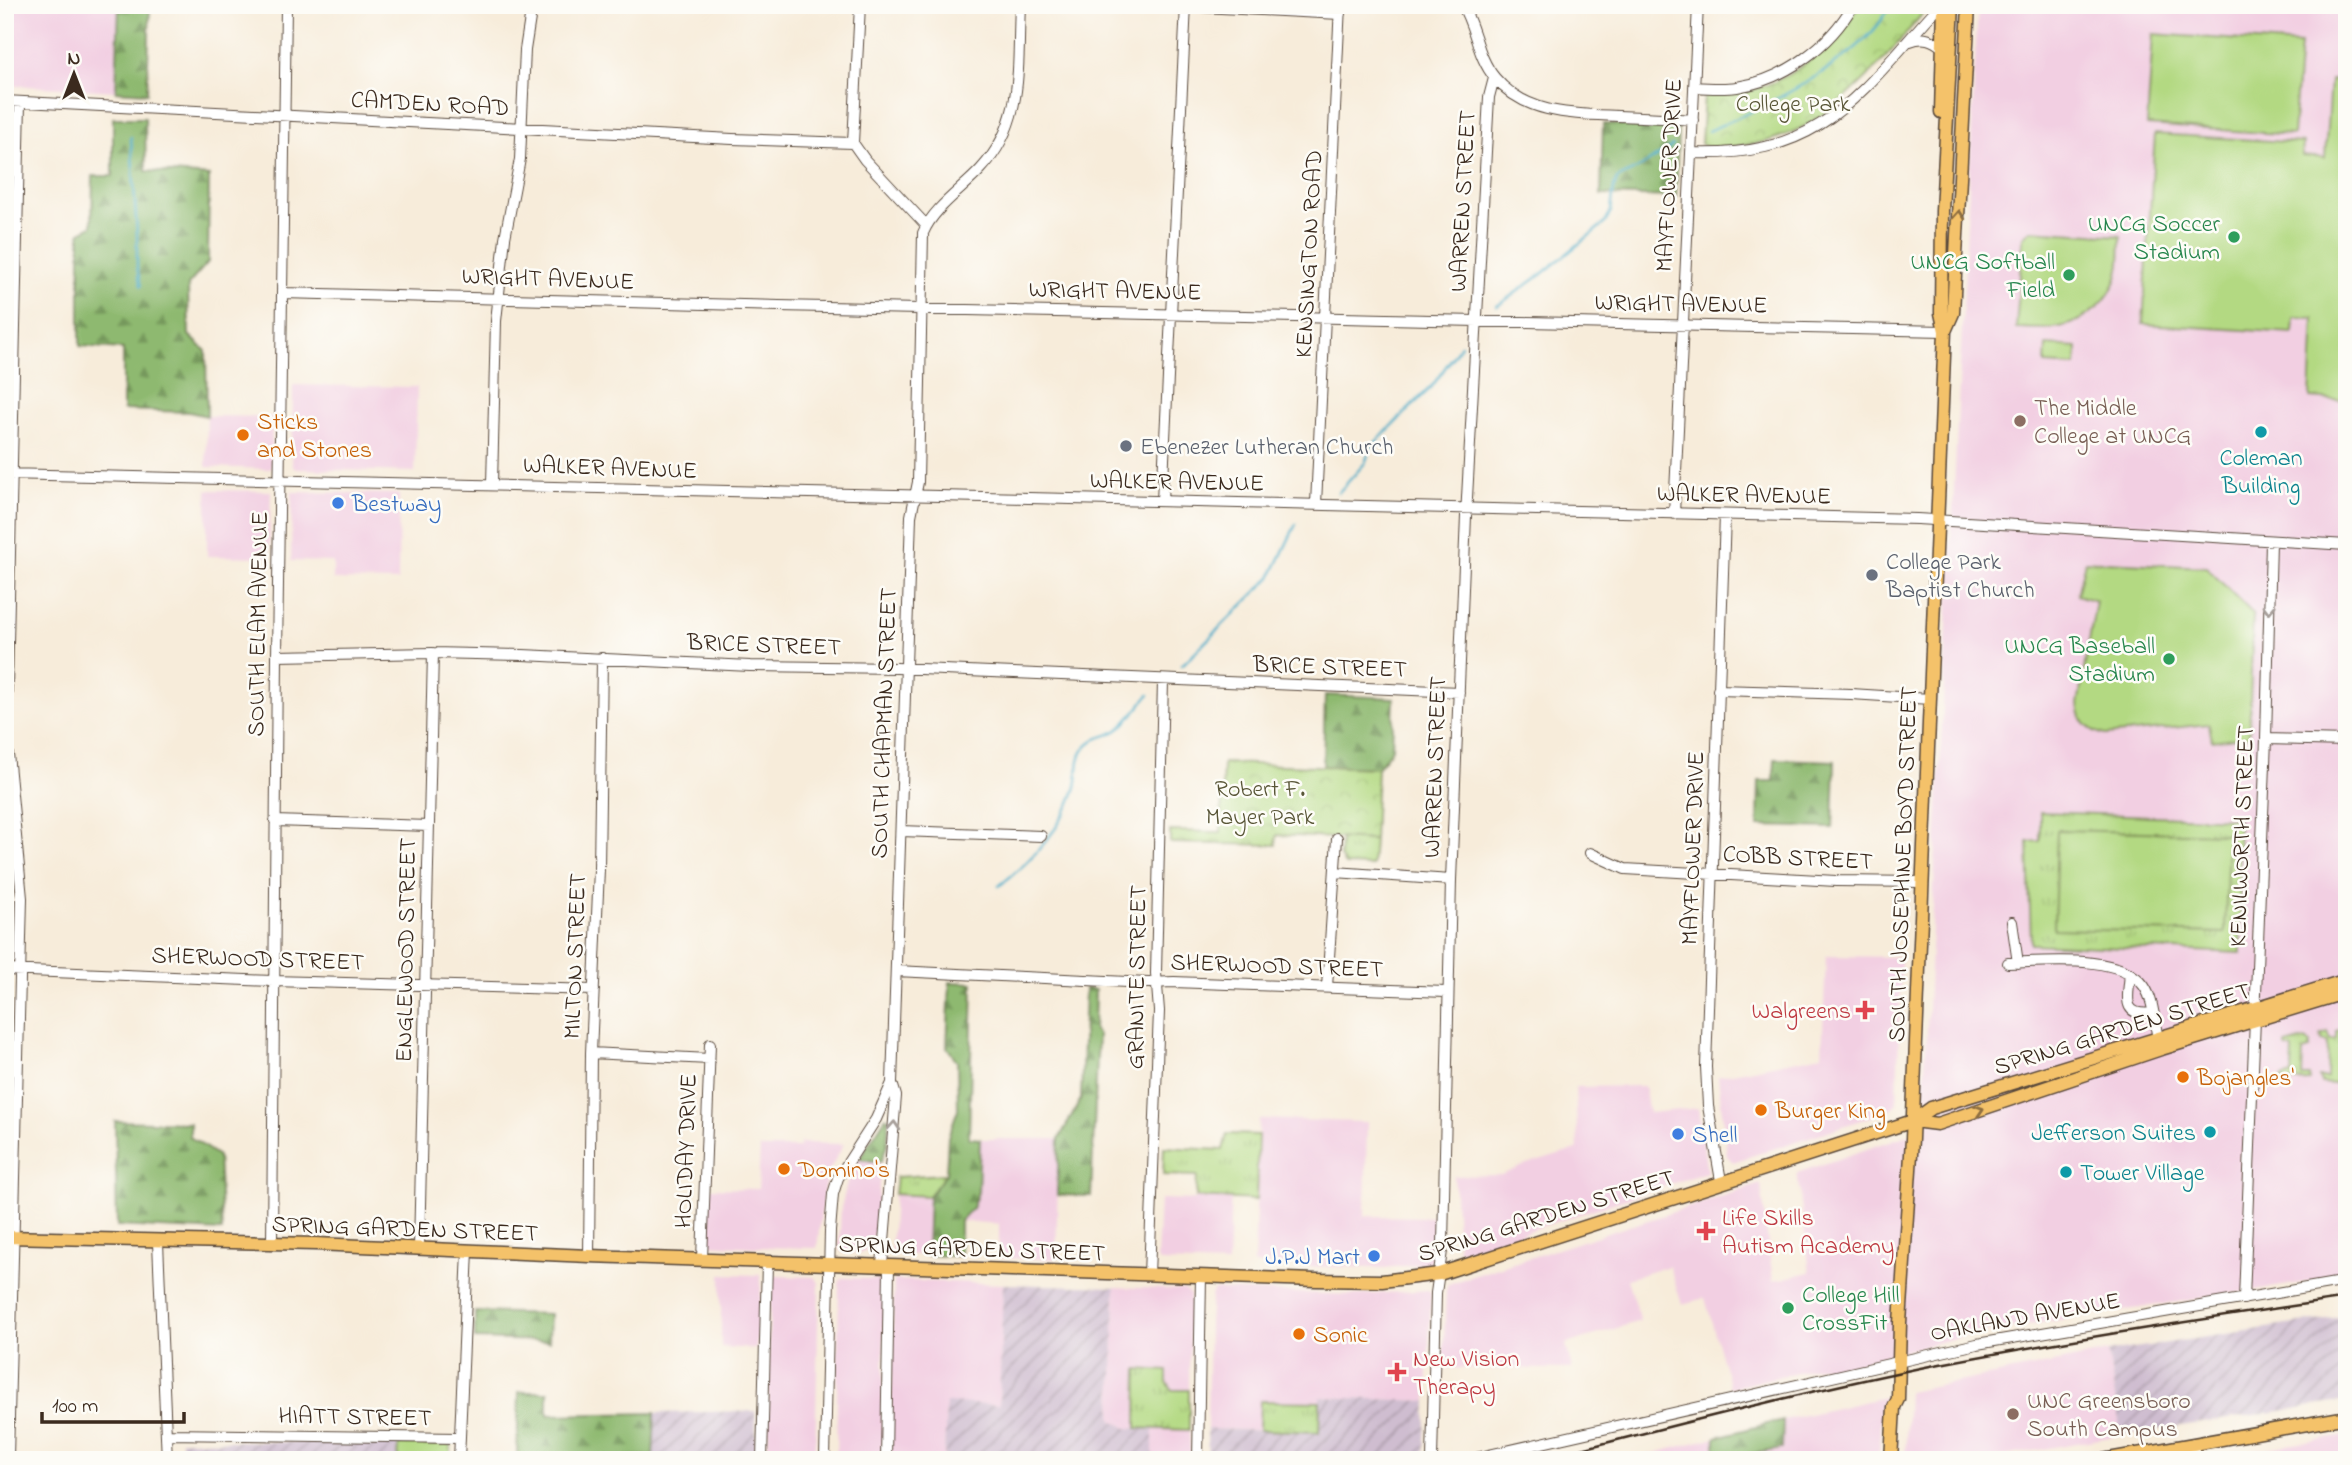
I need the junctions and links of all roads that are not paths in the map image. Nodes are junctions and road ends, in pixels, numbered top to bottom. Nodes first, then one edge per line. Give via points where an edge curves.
1 (286, 5) edge
2 (532, 5) edge
3 (860, 5) edge
4 (1020, 5) edge
5 (1161, 5) edge
6 (1462, 5) edge
7 (1698, 5) edge
8 (1853, 5) edge
9 (1942, 5) edge
10 (1953, 5) edge
11 (1969, 5) edge
12 (1186, 6) edge
13 (1340, 10) edge
14 (1909, 41) junction
15 (1943, 48) junction
16 (1494, 78) junction
17 (1694, 87) junction
18 (5, 101) edge
19 (20, 102) junction
20 (284, 117) junction
21 (1693, 120) junction
22 (522, 128) junction
23 (853, 143) junction
24 (1945, 151) junction
25 (1691, 153) junction
26 (926, 225) junction
27 (283, 293) junction
28 (500, 297) junction
29 (921, 307) junction
30 (1171, 313) junction
31 (1326, 316) junction
32 (1478, 320) junction
33 (1682, 324) junction
34 (1945, 331) junction
35 (9, 474) edge
36 (279, 480) junction
37 (492, 484) junction
38 (916, 496) junction
39 (1162, 501) junction
40 (1316, 504) junction
41 (1466, 507) junction
42 (1674, 514) junction
43 (1726, 515) junction
44 (1936, 520) junction
45 (2271, 541) junction
46 (2347, 545) edge
47 (433, 653) junction
48 (277, 656) junction
49 (602, 658) junction
50 (907, 669) junction
51 (1163, 681) junction
52 (1718, 691) junction
53 (1459, 692) junction
54 (1930, 699) junction
55 (2266, 739) junction
56 (2347, 741) edge
57 (275, 821) junction
58 (429, 826) junction
59 (901, 831) junction
60 (1041, 836) dead end
61 (1336, 838) dead end
62 (1590, 853) dead end
63 (1335, 872) junction
64 (1713, 873) junction
65 (1451, 880) junction
66 (1923, 882) junction
67 (2012, 922) dead end
68 (5, 970) edge
69 (21, 971) junction
70 (896, 971) junction
71 (2130, 974) junction
72 (2347, 980) edge
73 (273, 981) junction
74 (1158, 982) junction
75 (425, 985) junction
76 (1327, 987) junction
77 (594, 990) junction
78 (1446, 992) junction
79 (2347, 992) edge
80 (2153, 1013) junction
81 (2256, 1014) junction
82 (710, 1044) dead end
83 (2159, 1044) junction
84 (591, 1053) junction
85 (709, 1059) junction
86 (892, 1083) junction
87 (1913, 1121) junction
88 (1721, 1181) junction
89 (9, 1237) edge
90 (158, 1242) junction
91 (272, 1244) junction
92 (419, 1248) junction
93 (468, 1250) junction
94 (589, 1256) junction
95 (702, 1259) junction
96 (767, 1262) junction
97 (829, 1264) junction
98 (885, 1266) junction
99 (1439, 1274) junction
100 (1149, 1275) junction
101 (1201, 1276) junction
102 (2347, 1281) edge
103 (2244, 1299) junction
104 (1899, 1362) junction
105 (1898, 1399) junction
106 (2347, 1417) edge
107 (166, 1434) junction
108 (459, 1438) junction
109 (2194, 1443) junction
110 (8, 1457) dead end
111 (167, 1460) edge
112 (459, 1460) edge
113 (762, 1460) edge
114 (825, 1460) edge
115 (886, 1460) edge
116 (1198, 1460) edge
117 (1432, 1460) edge
118 (1467, 1460) edge
119 (1891, 1460) edge
120 (1899, 1460) edge
121 (2103, 1460) edge
122 (2194, 1460) edge

1 - 20 street, SOUTH ELAM AVENUE
2 - 22 street
3 - 23 street
4 - 26 street via 1015,109 1000,147
5 - 12 street
6 - 16 street
7 - 17 street, MAYFLOWER DRIVE
8 - 17 street via 1836,29 1786,69 1737,87
9 - 14 street
9 - 15 main road
10 - 24 main road, SOUTH JOSEPHINE BOYD STREET
34 -> 11 main road, SOUTH JOSEPHINE BOYD STREET via 1953,313
12 - 13 street
12 - 30 street
13 - 31 street, KENSINGTON ROAD
14 - 15 street via 1926,38
14 - 25 street via 1849,105 1797,138 1743,152
15 - 24 main road
16 - 21 street via 1515,96 1543,109
16 - 32 street, WARREN STREET via 1489,97
17 - 21 street, MAYFLOWER DRIVE
18 - 19 street, CAMDEN ROAD
19 - 20 street, CAMDEN ROAD
19 - 35 street
20 - 22 street, CAMDEN ROAD
20 - 27 street, SOUTH ELAM AVENUE
21 - 25 street, MAYFLOWER DRIVE
22 - 23 street, CAMDEN ROAD
22 - 28 street
23 - 26 street
24 - 34 main road, SOUTH JOSEPHINE BOYD STREET via 1941,313
25 - 33 street, MAYFLOWER DRIVE
26 - 29 street, SOUTH CHAPMAN STREET
27 - 28 street, WRIGHT AVENUE
27 - 36 street, SOUTH ELAM AVENUE
28 - 29 street, WRIGHT AVENUE
28 - 37 street
29 - 30 street, WRIGHT AVENUE
29 - 38 street, SOUTH CHAPMAN STREET
30 - 31 street, WRIGHT AVENUE
30 - 39 street
31 - 32 street, WRIGHT AVENUE
31 - 40 street, KENSINGTON ROAD
32 - 33 street, WRIGHT AVENUE
32 - 41 street, WARREN STREET
33 - 34 street, WRIGHT AVENUE
33 - 42 street, MAYFLOWER DRIVE
34 - 44 main road, SOUTH JOSEPHINE BOYD STREET
35 - 36 street, WALKER AVENUE
35 - 69 street via 6,733 21,875
36 - 37 street, WALKER AVENUE
36 - 48 street, SOUTH ELAM AVENUE
37 - 38 street, WALKER AVENUE
38 - 39 street, WALKER AVENUE
38 - 50 street, SOUTH CHAPMAN STREET via 911,516
39 - 40 street, WALKER AVENUE
40 - 41 street, WALKER AVENUE
41 - 42 street, WALKER AVENUE
41 - 53 street, WARREN STREET
42 - 43 street, WALKER AVENUE
43 - 44 street, WALKER AVENUE
43 - 52 street, MAYFLOWER DRIVE
44 - 45 street, WALKER AVENUE
44 - 54 main road, SOUTH JOSEPHINE BOYD STREET
45 - 46 street, WALKER AVENUE
45 -> 55 street, KENILWORTH STREET
47 - 48 street, BRICE STREET
47 - 49 street, BRICE STREET
47 - 58 street, ENGLEWOOD STREET
48 - 57 street, SOUTH ELAM AVENUE
49 - 50 street, BRICE STREET
49 - 77 street, MILTON STREET
50 - 51 street, BRICE STREET
50 - 59 street, SOUTH CHAPMAN STREET
51 - 53 street, BRICE STREET
51 - 74 street, GRANITE STREET
52 - 54 street
52 - 64 street, MAYFLOWER DRIVE
53 - 65 street, WARREN STREET
54 - 66 main road, SOUTH JOSEPHINE BOYD STREET
55 - 56 street
55 - 81 street, KENILWORTH STREET
57 - 58 street
57 - 73 street, SOUTH ELAM AVENUE
58 - 75 street, ENGLEWOOD STREET
59 - 60 street
59 - 70 street, SOUTH CHAPMAN STREET
61 - 63 street
62 - 64 street, COBB STREET via 1625,869
63 - 65 street
63 - 76 street
64 - 66 street, COBB STREET
64 - 88 street, MAYFLOWER DRIVE via 1706,1067
65 - 78 street, WARREN STREET
66 - 87 main road, SOUTH JOSEPHINE BOYD STREET
67 - 71 street via 2013,963 2086,961
68 - 69 street, SHERWOOD STREET
69 - 73 street, SHERWOOD STREET
69 - 89 street
70 - 74 street, SHERWOOD STREET
70 - 86 street, SOUTH CHAPMAN STREET
71 - 80 street via 2143,983
71 - 80 street via 2131,1009 2138,1014
72 - 81 main road, SPRING GARDEN STREET
73 - 75 street, SHERWOOD STREET
73 - 91 street, SOUTH ELAM AVENUE
74 - 76 street, SHERWOOD STREET
74 - 100 street, GRANITE STREET
75 - 77 street, SHERWOOD STREET
75 - 92 street, ENGLEWOOD STREET
76 - 78 street, SHERWOOD STREET
77 - 84 street, MILTON STREET
78 - 99 street, WARREN STREET
79 - 81 main road, SPRING GARDEN STREET
80 - 83 street
81 - 83 main road, SPRING GARDEN STREET
81 - 103 street, KENILWORTH STREET
82 - 85 street, HOLIDAY DRIVE
83 - 87 main road, SPRING GARDEN STREET via 1937,1124
84 - 85 street
84 - 94 street, MILTON STREET
85 - 95 street, HOLIDAY DRIVE
86 - 97 street, SOUTH CHAPMAN STREET via 876,1119 838,1178 831,1206
98 -> 86 street via 896,1096
87 - 88 main road, SPRING GARDEN STREET
87 - 104 main road, SOUTH JOSEPHINE BOYD STREET
88 - 99 main road, SPRING GARDEN STREET
89 - 90 main road, SPRING GARDEN STREET
89 - 110 street
90 - 91 main road, SPRING GARDEN STREET
90 - 107 street
91 - 92 main road, SPRING GARDEN STREET
92 - 93 main road, SPRING GARDEN STREET
93 - 94 main road, SPRING GARDEN STREET
93 - 108 street
94 - 95 main road, SPRING GARDEN STREET
95 - 96 main road, SPRING GARDEN STREET
96 - 97 main road, SPRING GARDEN STREET
96 - 113 street
97 - 98 main road, SPRING GARDEN STREET
97 - 114 street, SOUTH CHAPMAN STREET
98 - 100 main road, SPRING GARDEN STREET
98 - 115 street
99 - 101 main road, SPRING GARDEN STREET via 1382,1281
99 - 117 street, WARREN STREET
100 - 101 main road, SPRING GARDEN STREET
101 - 116 street
102 - 103 street, OAKLAND AVENUE
103 - 104 street, OAKLAND AVENUE via 1977,1344
104 - 105 main road, SOUTH JOSEPHINE BOYD STREET
104 - 118 street, OAKLAND AVENUE
105 - 119 main road, SOUTH JOSEPHINE BOYD STREET
105 - 120 main road, SOUTH JOSEPHINE BOYD STREET
106 - 109 main road
107 - 108 street, HIATT STREET
107 - 111 street
108 - 112 street
109 - 121 main road
109 - 122 street

